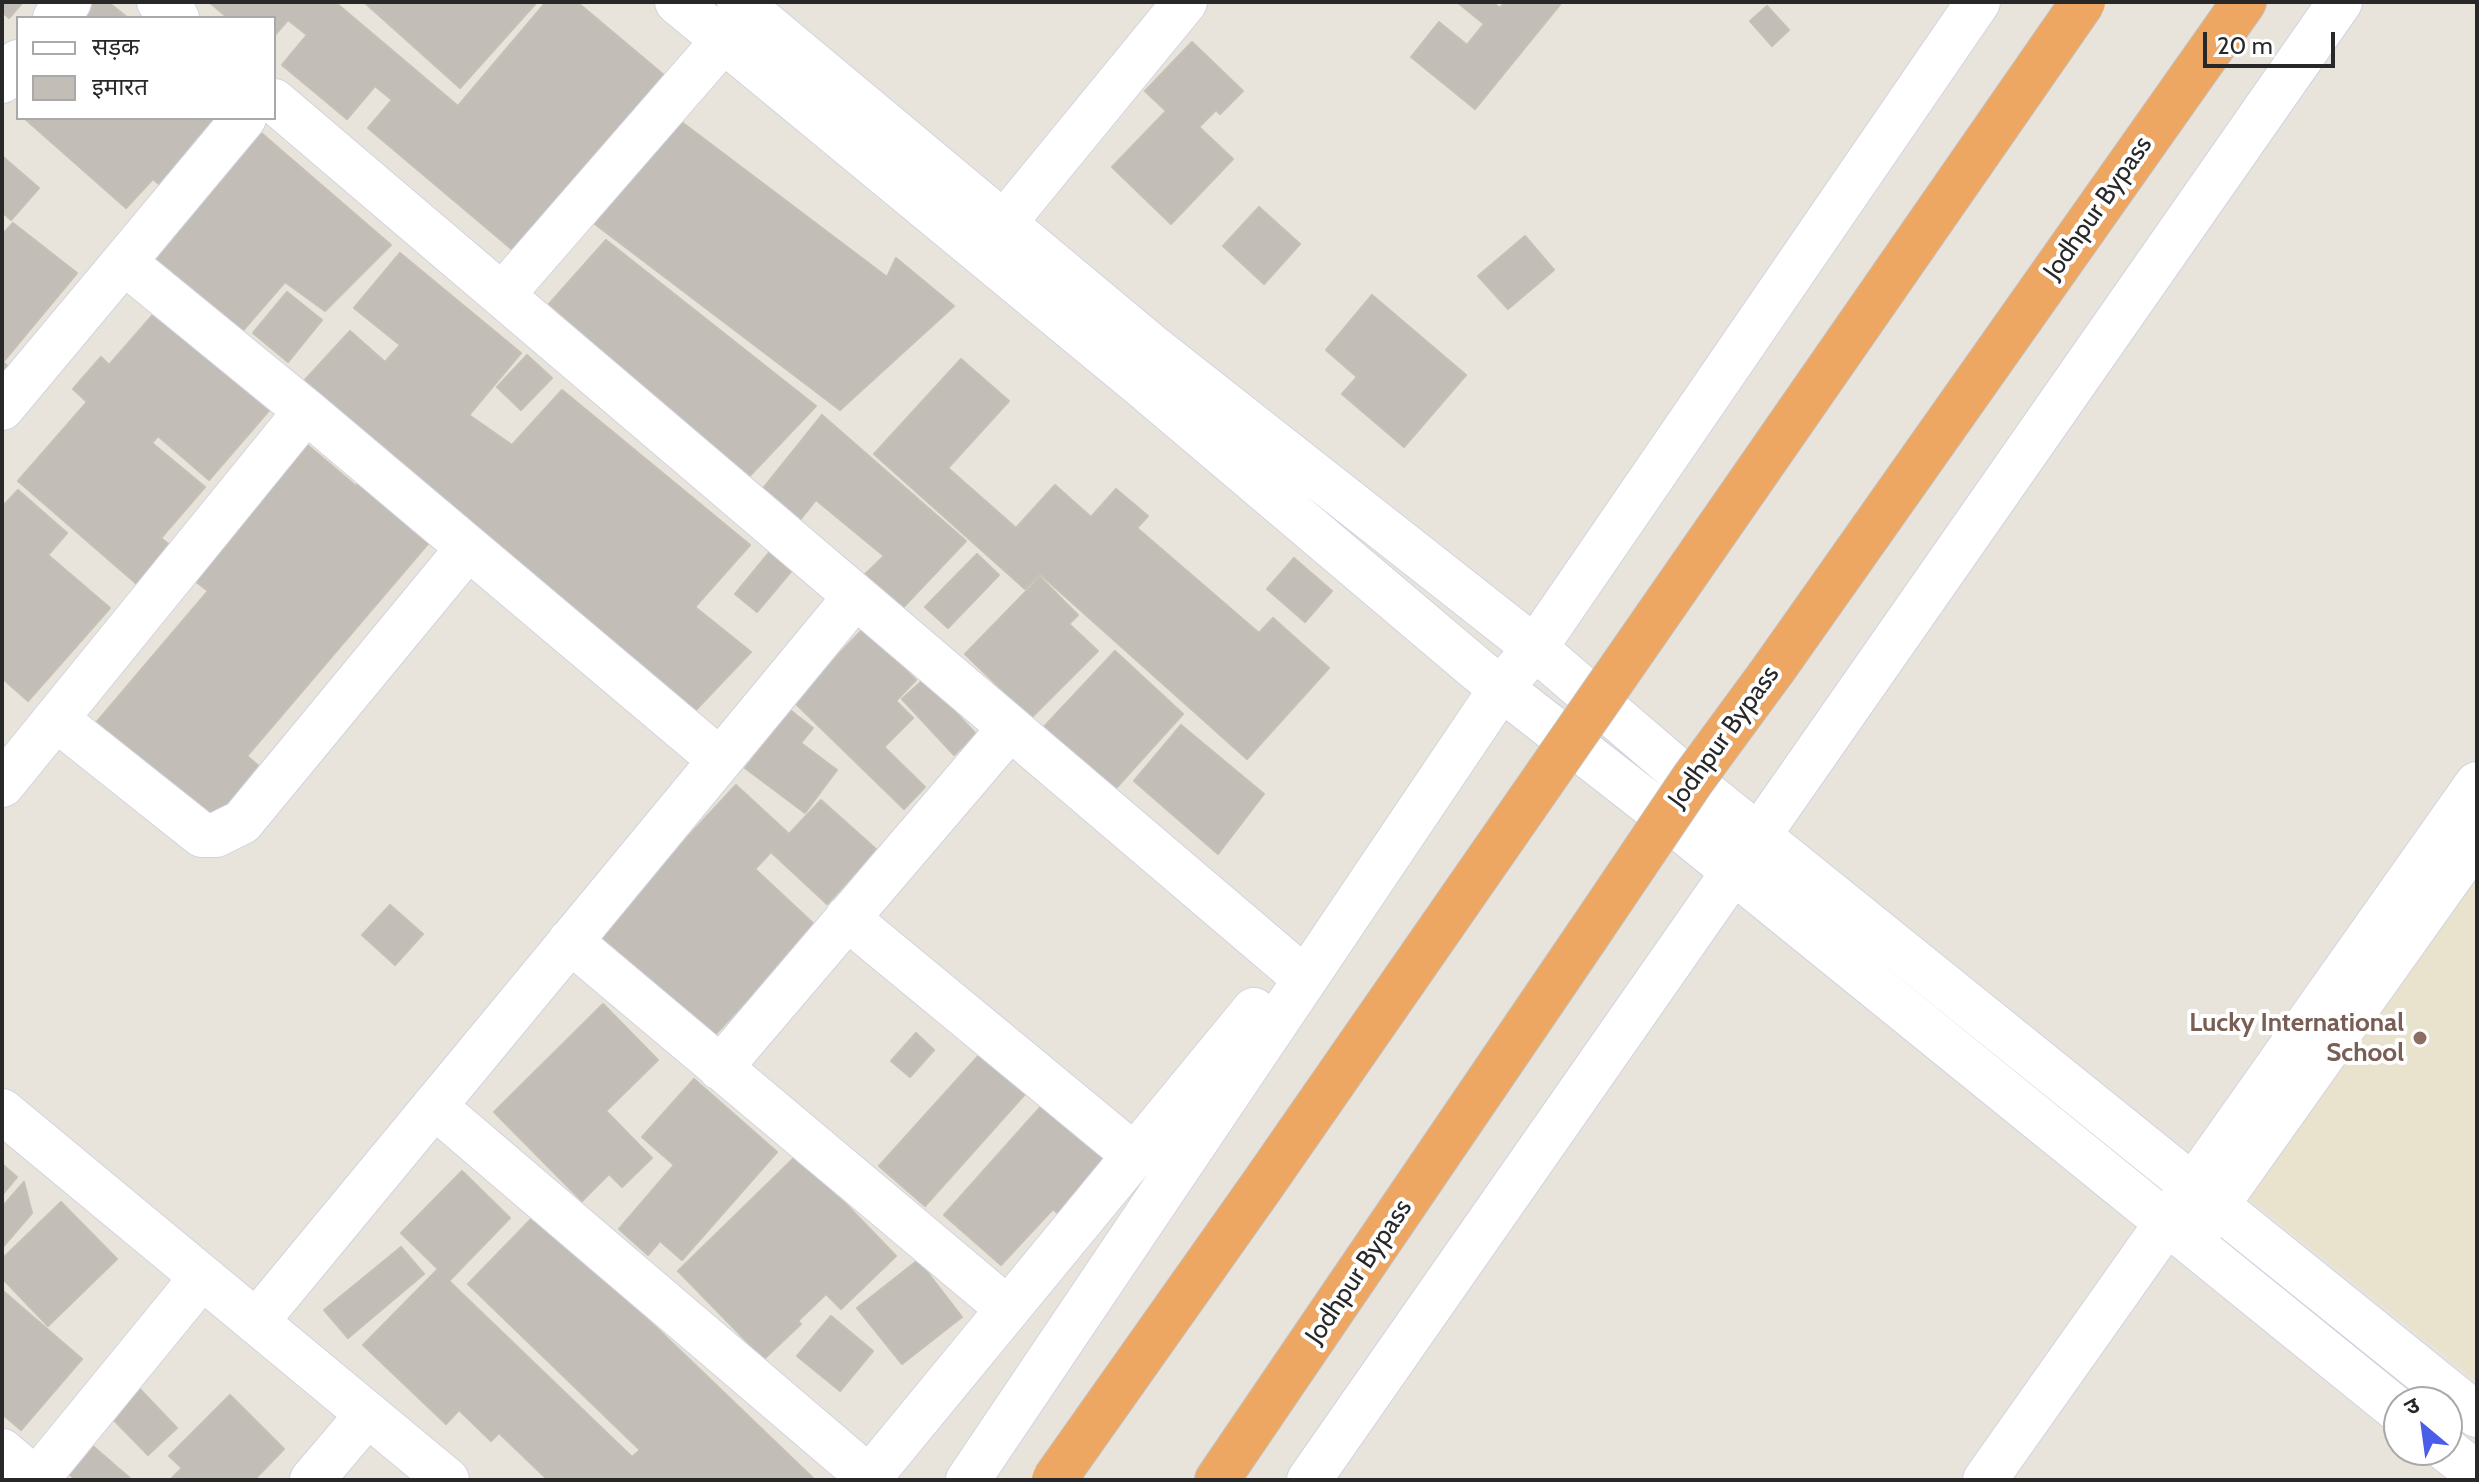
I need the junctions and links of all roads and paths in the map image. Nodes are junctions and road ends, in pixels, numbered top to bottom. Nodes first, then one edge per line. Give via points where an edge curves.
1 (159, 2) edge
2 (677, 2) edge
3 (1185, 2) edge
4 (1978, 2) edge
5 (2083, 2) edge
6 (2244, 2) edge
7 (2340, 2) edge
8 (175, 16) edge
9 (731, 21) edge
10 (16, 64) edge
11 (2, 81) edge
12 (276, 103) edge
13 (242, 120) edge
14 (1004, 223) junction
15 (125, 263) junction
16 (503, 294) junction
17 (2, 408) edge
18 (306, 411) junction
19 (468, 548) junction
20 (855, 597) junction
21 (1535, 648) junction
22 (1490, 679) junction
23 (56, 719) junction
24 (1010, 728) junction
25 (720, 760) junction
26 (2477, 784) edge
27 (2, 785) edge
28 (1757, 835) junction
29 (2477, 839) edge
30 (1732, 871) junction
31 (847, 918) junction
32 (570, 941) junction
33 (1290, 966) junction
34 (720, 1068) junction
35 (434, 1106) junction
36 (2, 1111) edge
37 (1134, 1155) junction
38 (2205, 1195) junction
39 (2178, 1234) junction
40 (202, 1277) junction
41 (1008, 1309) junction
42 (256, 1322) junction
43 (2383, 1398) edge
44 (368, 1414) junction
45 (2477, 1415) edge
46 (2, 1451) edge
47 (870, 1479) edge
48 (312, 1480) edge
49 (447, 1480) edge
50 (968, 1480) edge
51 (1054, 1480) edge
52 (1217, 1480) edge
53 (1309, 1480) edge
54 (1985, 1480) edge
55 (2023, 1480) edge

1 - 8 street
2 - 9 street
3 - 14 street
4 - 21 street
5 - 51 highway, bridge
6 - 52 highway, Jodhpur Bypass, bridge via 1693,779
7 - 28 street
9 - 14 street
9 - 16 street
9 - 22 street via 1127,374
10 - 11 street
12 - 16 street
13 - 15 street
14 - 21 street via 1150,345
15 - 17 street
15 - 18 street
16 - 20 street
18 - 19 street
18 - 23 street
19 - 23 street via 242,822 216,835 202,835
19 - 25 street
20 - 24 street
20 - 25 street
21 - 22 street
21 - 28 street
22 - 30 street
22 - 33 street
22 - 50 street
23 - 27 street
24 - 31 street
24 - 33 street
25 - 32 street
26 - 38 street
28 - 30 street
28 - 38 street
29 - 38 street
30 - 39 street
30 - 53 street
31 - 34 street
31 - 37 street
32 - 34 street
32 - 35 street
33 - 37 street
34 - 41 street
35 - 42 street
35 - 47 street
36 - 40 street
37 - 41 street
38 - 39 street
38 - 45 street
39 - 43 street
39 - 54 street
39 - 55 street
40 - 42 street
40 - 46 street via 36,1480
41 - 47 street
42 - 44 street
44 - 48 street
44 - 49 street

